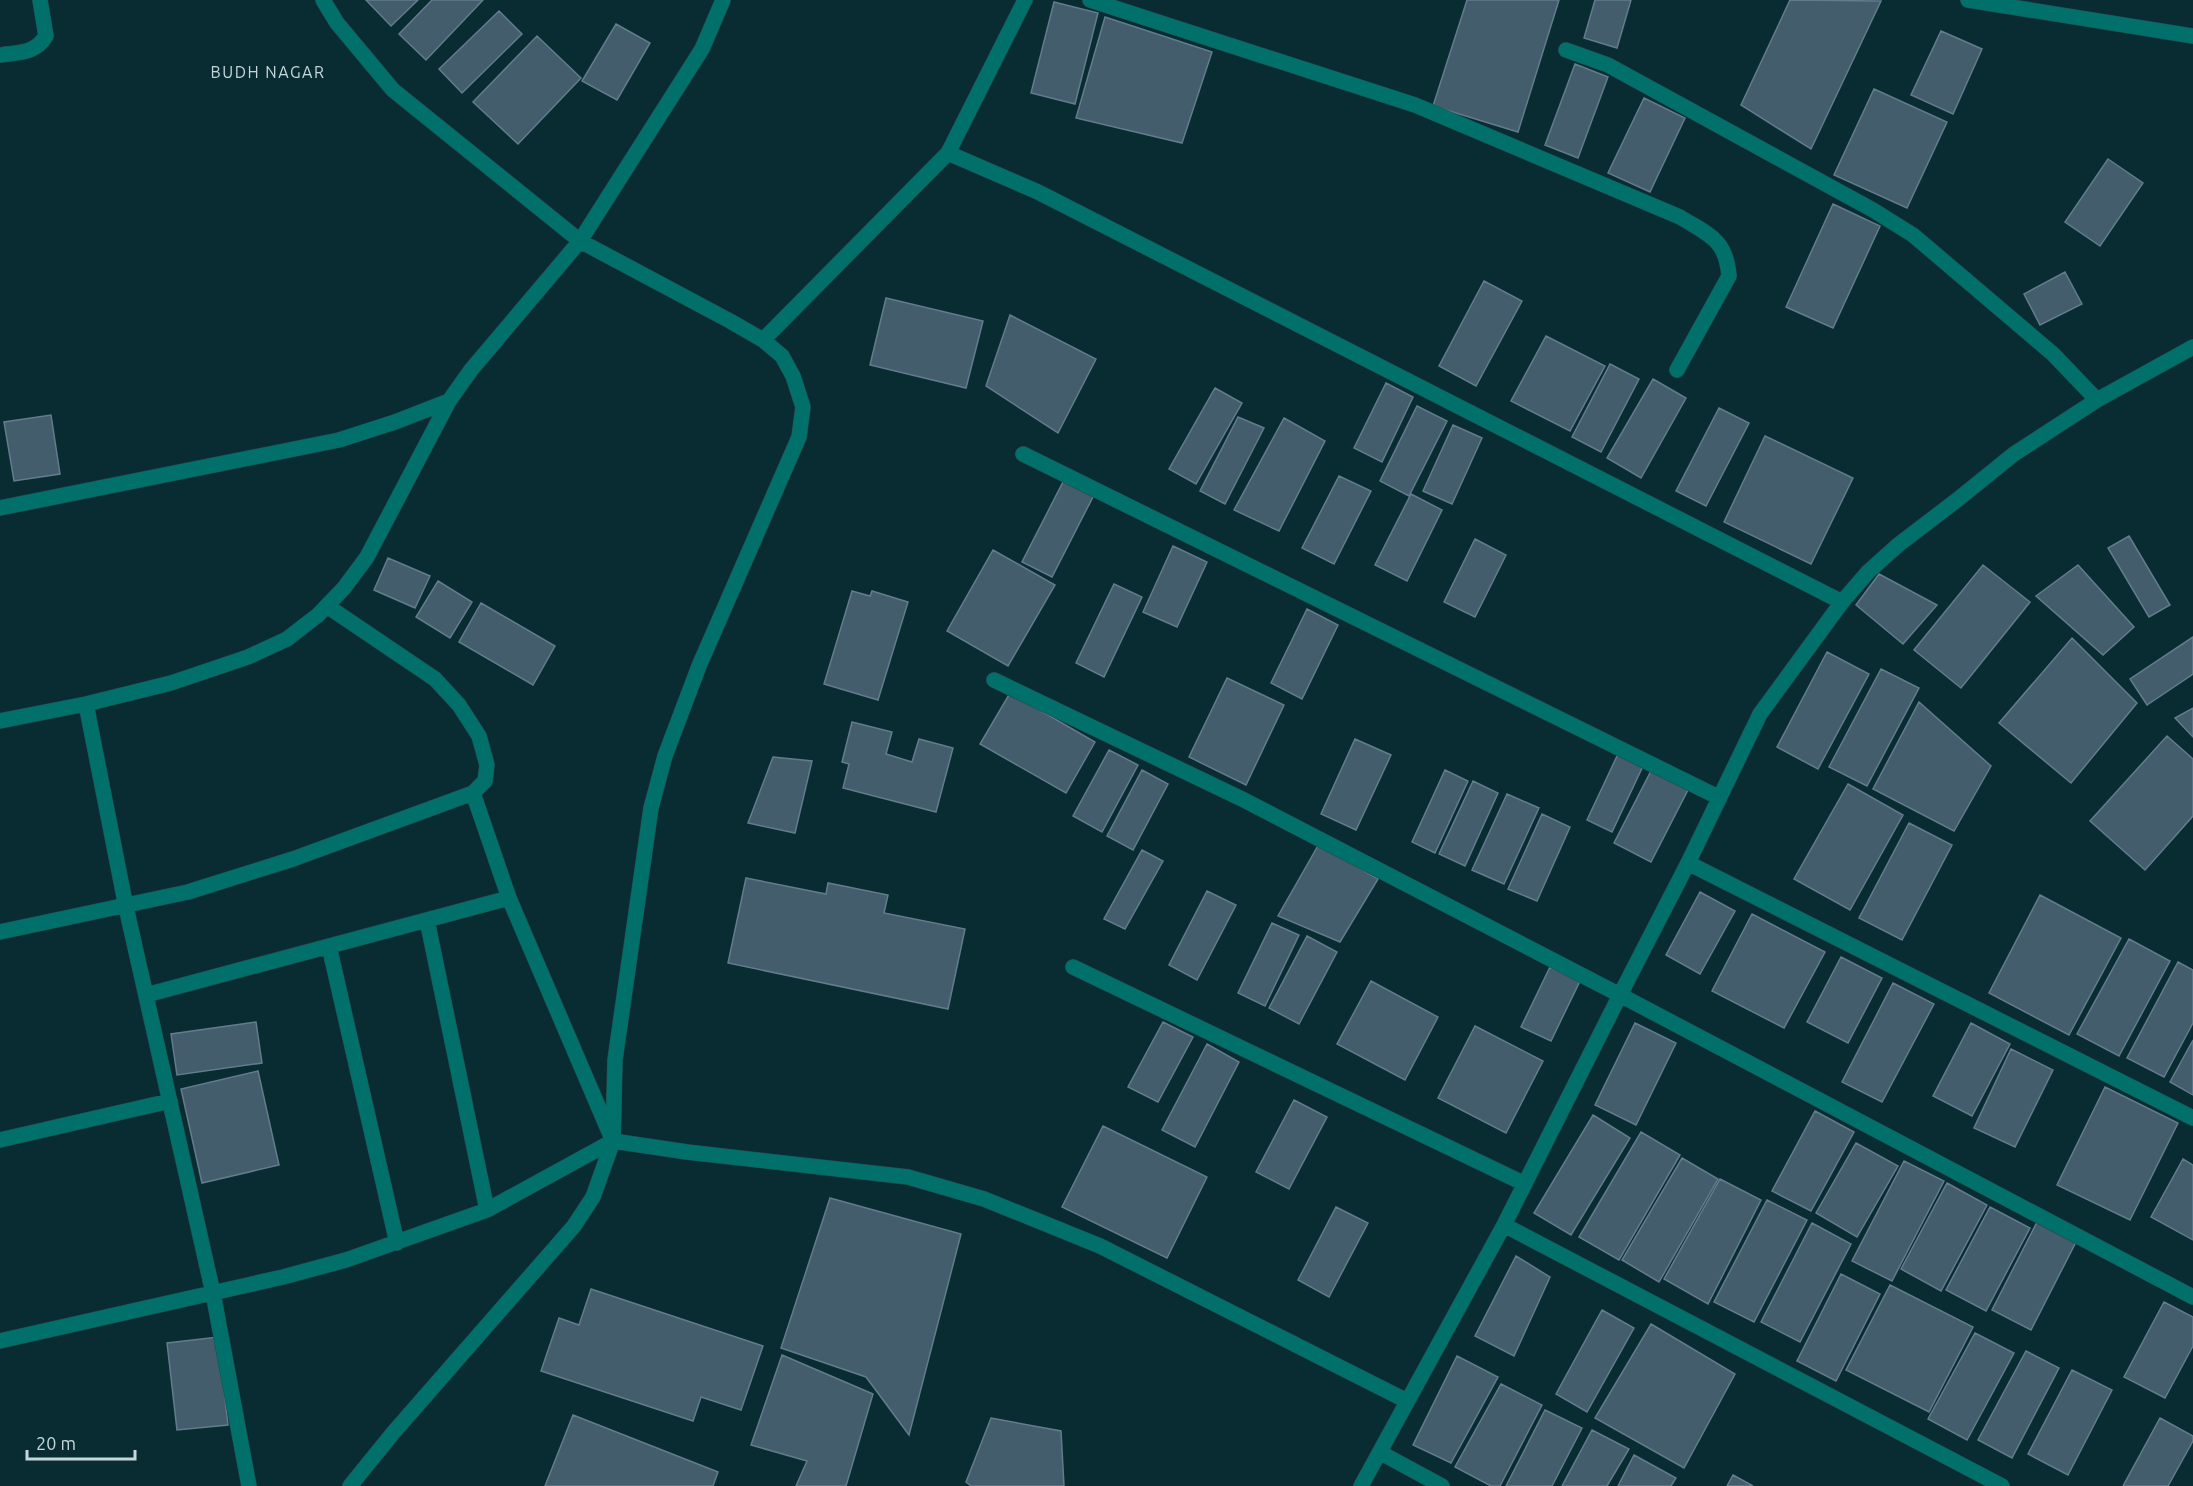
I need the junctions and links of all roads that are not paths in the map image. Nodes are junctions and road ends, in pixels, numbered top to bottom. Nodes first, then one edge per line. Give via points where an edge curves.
1 (40, 0) edge
2 (323, 0) edge
3 (723, 0) edge
4 (1025, 0) edge
5 (1090, 0) edge
6 (1968, 0) edge
7 (2193, 36) edge
8 (1566, 50) dead end
9 (0, 56) edge
10 (948, 153) junction
11 (580, 241) junction
12 (763, 340) junction
13 (2193, 347) edge
14 (1677, 370) dead end
15 (2097, 400) junction
16 (449, 401) junction
17 (1023, 454) dead end
18 (0, 508) edge
19 (1842, 602) junction
20 (327, 606) junction
21 (994, 680) dead end
22 (86, 704) junction
23 (0, 721) edge
24 (473, 793) junction
25 (1718, 797) junction
26 (1688, 863) junction
27 (509, 898) junction
28 (126, 907) junction
29 (428, 920) junction
30 (0, 932) edge
31 (329, 946) junction
32 (1073, 967) dead end
33 (146, 995) junction
34 (1620, 995) junction
35 (170, 1101) junction
36 (2193, 1118) edge
37 (0, 1140) edge
38 (613, 1141) junction
39 (1525, 1184) junction
40 (487, 1210) junction
41 (1504, 1225) junction
42 (397, 1243) junction
43 (213, 1293) junction
44 (2193, 1297) edge
45 (0, 1341) edge
46 (1407, 1401) junction
47 (1381, 1453) junction
48 (249, 1486) edge
49 (350, 1486) edge
50 (1361, 1486) edge
51 (1442, 1486) edge
52 (2002, 1486) edge

1 - 9 street via 46,36 40,45
2 - 11 street via 337,23 393,90
3 - 11 street via 702,49
4 - 10 street
5 - 14 street via 1415,105 1680,217 1716,240 1727,258 1729,276
6 - 7 street
8 - 15 street via 1608,65 1913,235 2053,354
10 - 12 street
10 - 19 street via 1038,192
11 - 12 street
11 - 16 street
12 - 38 street via 782,356 793,376 803,407 799,437 695,675 665,756 651,808 615,1060
13 - 15 street
15 - 19 street via 2014,454 1898,545
16 - 18 street via 339,440
16 - 20 street via 367,557
17 - 25 street
19 - 25 street via 1760,714
20 - 22 street via 287,639 248,657 171,683
20 - 24 street via 435,679 459,705 479,736 487,765 484,781
21 - 34 street via 1244,801
22 - 23 street
22 - 28 street
24 - 27 street
24 - 28 street via 239,877
25 - 26 street
26 - 34 street
26 - 36 street
27 - 29 street
27 - 38 street
28 - 30 street
28 - 33 street
29 - 31 street
29 - 40 street
31 - 33 street
31 - 42 street
32 - 39 street
33 - 35 street
34 - 39 street
34 - 44 street
35 - 37 street
35 - 43 street
38 - 40 street
38 - 46 street via 908,1177 984,1199 1100,1246
38 - 49 street via 593,1197 574,1226
39 - 41 street
40 - 42 street
41 - 46 street
41 - 52 street
42 - 43 street via 346,1260
43 - 45 street
43 - 48 street
46 - 47 street
47 - 50 street
47 - 51 street

